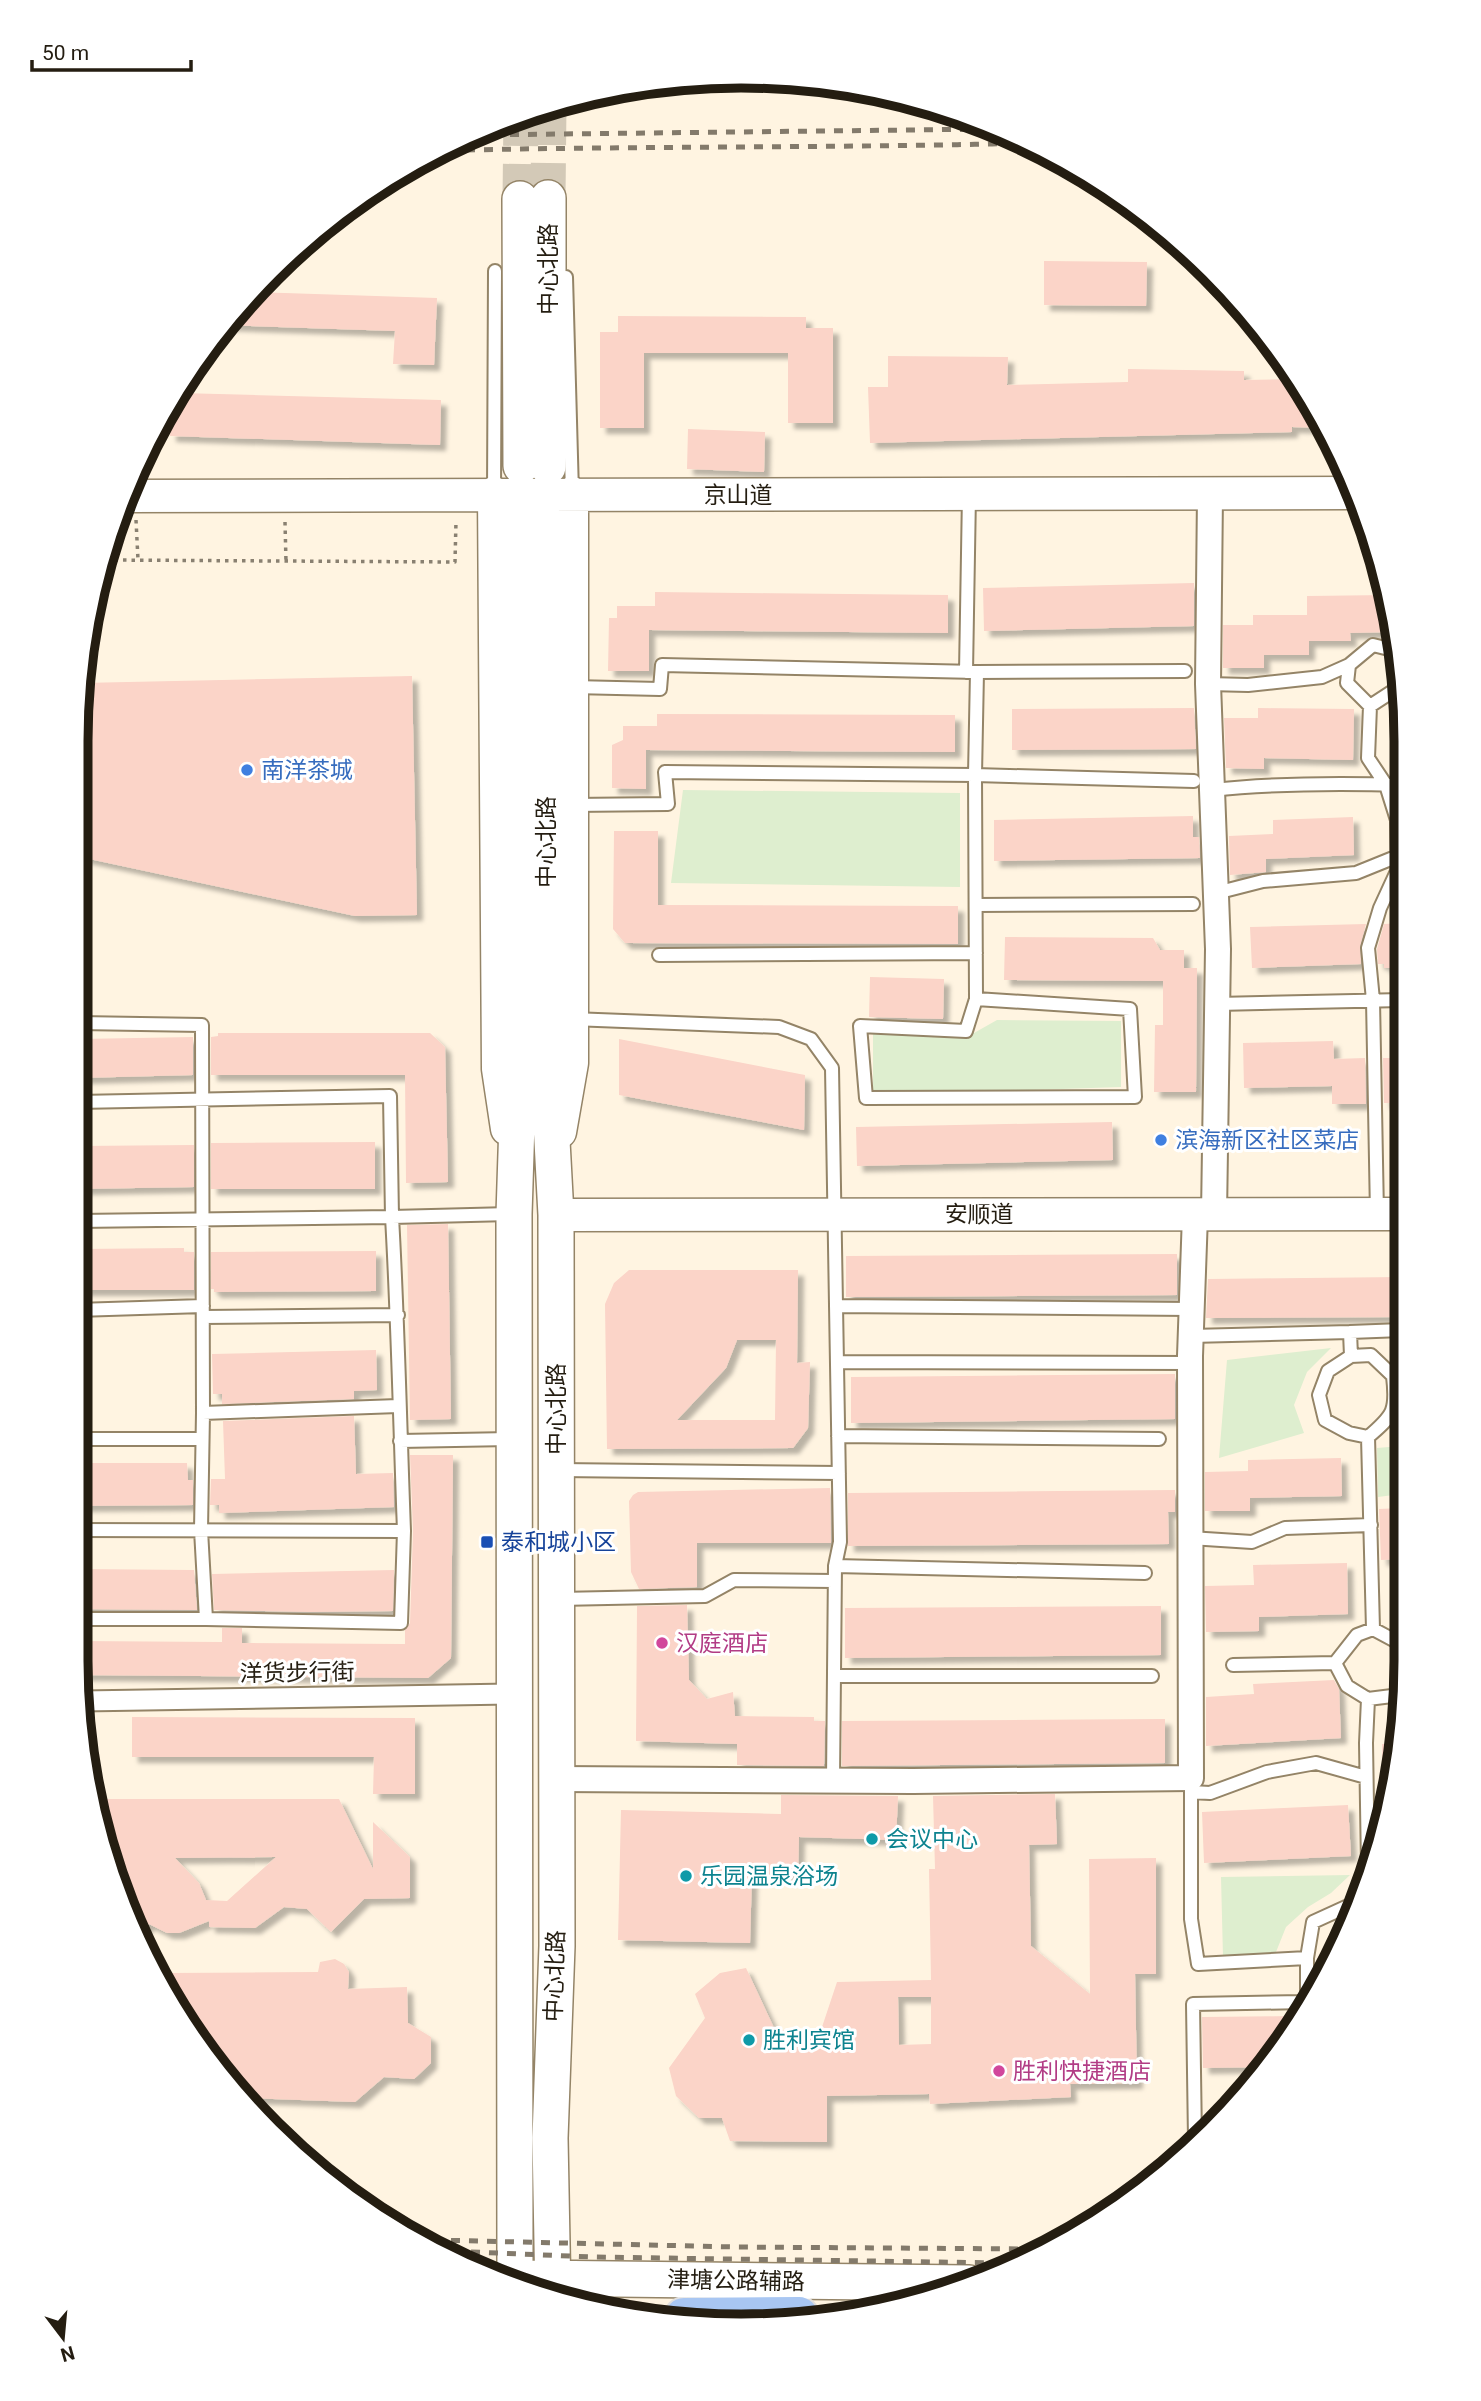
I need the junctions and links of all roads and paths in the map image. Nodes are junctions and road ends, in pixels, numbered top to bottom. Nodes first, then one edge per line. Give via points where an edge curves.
1 (534, 198) tunnel mouth
2 (495, 271) dead end
3 (566, 277) dead end
4 (535, 466) dead end
5 (494, 493) junction
6 (572, 493) junction
7 (1345, 493) edge
8 (456, 494) junction
9 (969, 494) junction
10 (1210, 494) junction
11 (135, 495) edge
12 (285, 496) junction
13 (131, 508) edge
14 (113, 560) edge
15 (138, 560) junction
16 (286, 562) junction
17 (1387, 648) edge
18 (1349, 665) junction
19 (1185, 671) dead end
20 (972, 672) junction
21 (1208, 684) junction
22 (573, 687) junction
23 (1391, 691) edge
24 (1370, 706) junction
25 (975, 775) junction
26 (1203, 785) junction
27 (1386, 785) junction
28 (1394, 785) edge
29 (572, 805) junction
30 (1394, 810) edge
31 (1394, 860) edge
32 (1394, 878) edge
33 (1216, 893) junction
34 (1194, 904) dead end
35 (976, 905) junction
36 (976, 953) junction
37 (659, 955) dead end
38 (976, 999) junction
39 (1373, 1000) junction
40 (1394, 1000) edge
41 (1217, 1004) junction
42 (571, 1019) junction
43 (88, 1023) edge
44 (202, 1100) junction
45 (88, 1102) edge
46 (514, 1172) junction
47 (554, 1172) junction
48 (834, 1213) junction
49 (514, 1214) junction
50 (556, 1214) junction
51 (1204, 1215) junction
52 (1389, 1215) edge
53 (392, 1217) junction
54 (203, 1219) junction
55 (88, 1221) edge
56 (836, 1306) junction
57 (1191, 1309) junction
58 (88, 1310) edge
59 (203, 1312) junction
60 (398, 1315) junction
61 (1394, 1330) edge
62 (1350, 1332) junction
63 (1191, 1336) junction
64 (1352, 1356) junction
65 (837, 1362) junction
66 (1190, 1363) junction
67 (1394, 1385) edge
68 (398, 1406) junction
69 (1394, 1407) edge
70 (203, 1413) junction
71 (838, 1436) junction
72 (1368, 1437) junction
73 (88, 1439) edge
74 (202, 1439) junction
75 (513, 1439) junction
76 (1159, 1439) dead end
77 (400, 1441) junction
78 (555, 1470) junction
79 (839, 1473) junction
80 (1371, 1525) junction
81 (88, 1530) edge
82 (201, 1530) junction
83 (404, 1531) junction
84 (1190, 1538) junction
85 (835, 1566) junction
86 (1145, 1573) dead end
87 (834, 1581) junction
88 (555, 1599) junction
89 (88, 1619) edge
90 (206, 1619) junction
91 (1373, 1629) junction
92 (1394, 1640) edge
93 (1335, 1663) junction
94 (1233, 1665) dead end
95 (834, 1676) junction
96 (1152, 1676) dead end
97 (1392, 1693) edge
98 (513, 1695) junction
99 (1368, 1699) junction
100 (89, 1701) edge
101 (1366, 1777) junction
102 (556, 1779) junction
103 (833, 1781) junction
104 (1191, 1785) junction
105 (1367, 1842) edge
106 (1345, 1907) edge
107 (1307, 1958) junction
108 (1306, 1986) edge
109 (1298, 2000) edge
110 (1195, 2129) edge
111 (551, 2205) junction
112 (527, 2278) edge
113 (529, 2278) edge
114 (627, 2280) junction
115 (543, 2283) edge
116 (938, 2283) edge

1 - 4 main road, 中心北路
2 - 5 lane
3 - 6 lane
5 - 6 street, 京山道
5 - 8 street, 京山道
5 - 46 street via 498,1069
6 - 9 street, 京山道
6 - 22 street
7 - 10 street, 京山道
8 - 12 street, 京山道
8 - 16 path via 455,562
9 - 10 street, 京山道
9 - 20 lane
10 - 21 street
11 - 12 street, 京山道
12 - 16 path
13 - 15 path
14 - 15 path
15 - 16 path
17 - 18 lane via 1373,645
18 - 21 lane via 1322,677
18 - 24 lane via 1347,683
19 - 20 lane
20 - 22 lane via 662,665 660,690
20 - 25 lane
21 - 26 street
22 - 29 street
23 - 24 lane
24 - 27 lane via 1368,758
25 - 26 lane
25 - 29 lane via 665,772 668,804
25 - 35 lane
26 - 27 lane
26 - 33 street
27 - 28 lane
27 - 30 lane
29 - 42 street
31 - 33 lane via 1356,873 1263,881
32 - 39 lane via 1368,948
33 - 41 street
34 - 35 lane
35 - 36 lane
36 - 37 lane
36 - 38 lane
38 - 38 lane via 1130,1009 1135,1097 866,1098 860,1026 966,1031
39 - 40 lane
39 - 41 lane
39 - 52 lane
41 - 51 street
42 - 47 street via 572,1063
42 - 48 lane via 779,1027 811,1039 832,1068
43 - 44 lane via 202,1026
44 - 45 lane
44 - 53 lane via 390,1096
44 - 54 lane
46 - 47 main road, 中心北路 via 533,522
46 - 49 main road, 中心北路
47 - 50 main road, 中心北路
48 - 50 street, 安顺道
48 - 51 street, 安顺道
48 - 56 lane
49 - 53 lane
49 - 75 main road, 中心北路
50 - 78 main road, 中心北路
51 - 52 street, 安顺道
51 - 57 street
53 - 54 lane
53 - 60 lane
54 - 55 lane
54 - 59 lane
56 - 57 lane
56 - 65 lane
57 - 63 street
58 - 59 lane
59 - 60 lane
59 - 70 lane
60 - 68 lane
61 - 62 lane
62 - 63 lane
62 - 64 lane
63 - 66 street
64 - 67 lane via 1371,1356 1393,1376
64 - 72 lane via 1328,1371 1319,1395 1325,1420
65 - 66 lane
65 - 71 lane
66 - 84 street
68 - 70 lane
68 - 77 lane
69 - 72 lane via 1385,1423
70 - 74 lane
71 - 76 lane
71 - 79 lane
72 - 80 lane
73 - 74 lane
74 - 82 lane
75 - 77 lane
75 - 98 main road, 中心北路
77 - 83 lane
78 - 79 lane
78 - 88 main road, 中心北路
79 - 85 lane via 840,1542
80 - 84 lane via 1285,1528 1252,1542
80 - 91 lane
81 - 82 lane
82 - 83 lane
82 - 90 lane
83 - 90 lane via 401,1623
84 - 104 street
85 - 86 lane
85 - 87 lane
87 - 88 lane via 734,1580 705,1596
87 - 95 lane
88 - 102 main road, 中心北路
89 - 90 lane
91 - 92 lane
91 - 93 lane via 1357,1635
93 - 94 lane
93 - 99 lane via 1347,1686
95 - 96 lane
95 - 103 lane
97 - 99 lane
98 - 100 street, 洋货步行街
98 - 112 main road, 中心北路 via 515,2203
99 - 101 lane
101 - 104 lane via 1317,1763 1267,1772 1209,1793
101 - 105 lane
102 - 103 street
102 - 111 main road, 中心北路
103 - 104 street
104 - 107 lane via 1191,1919 1198,1964
106 - 107 lane via 1313,1922
107 - 108 lane
109 - 110 lane via 1193,2004
111 - 113 main road, 中心北路
111 - 114 main road via 558,2235 575,2259 594,2272
114 - 115 main road, 津塘公路辅路
114 - 116 main road, 津塘公路辅路

